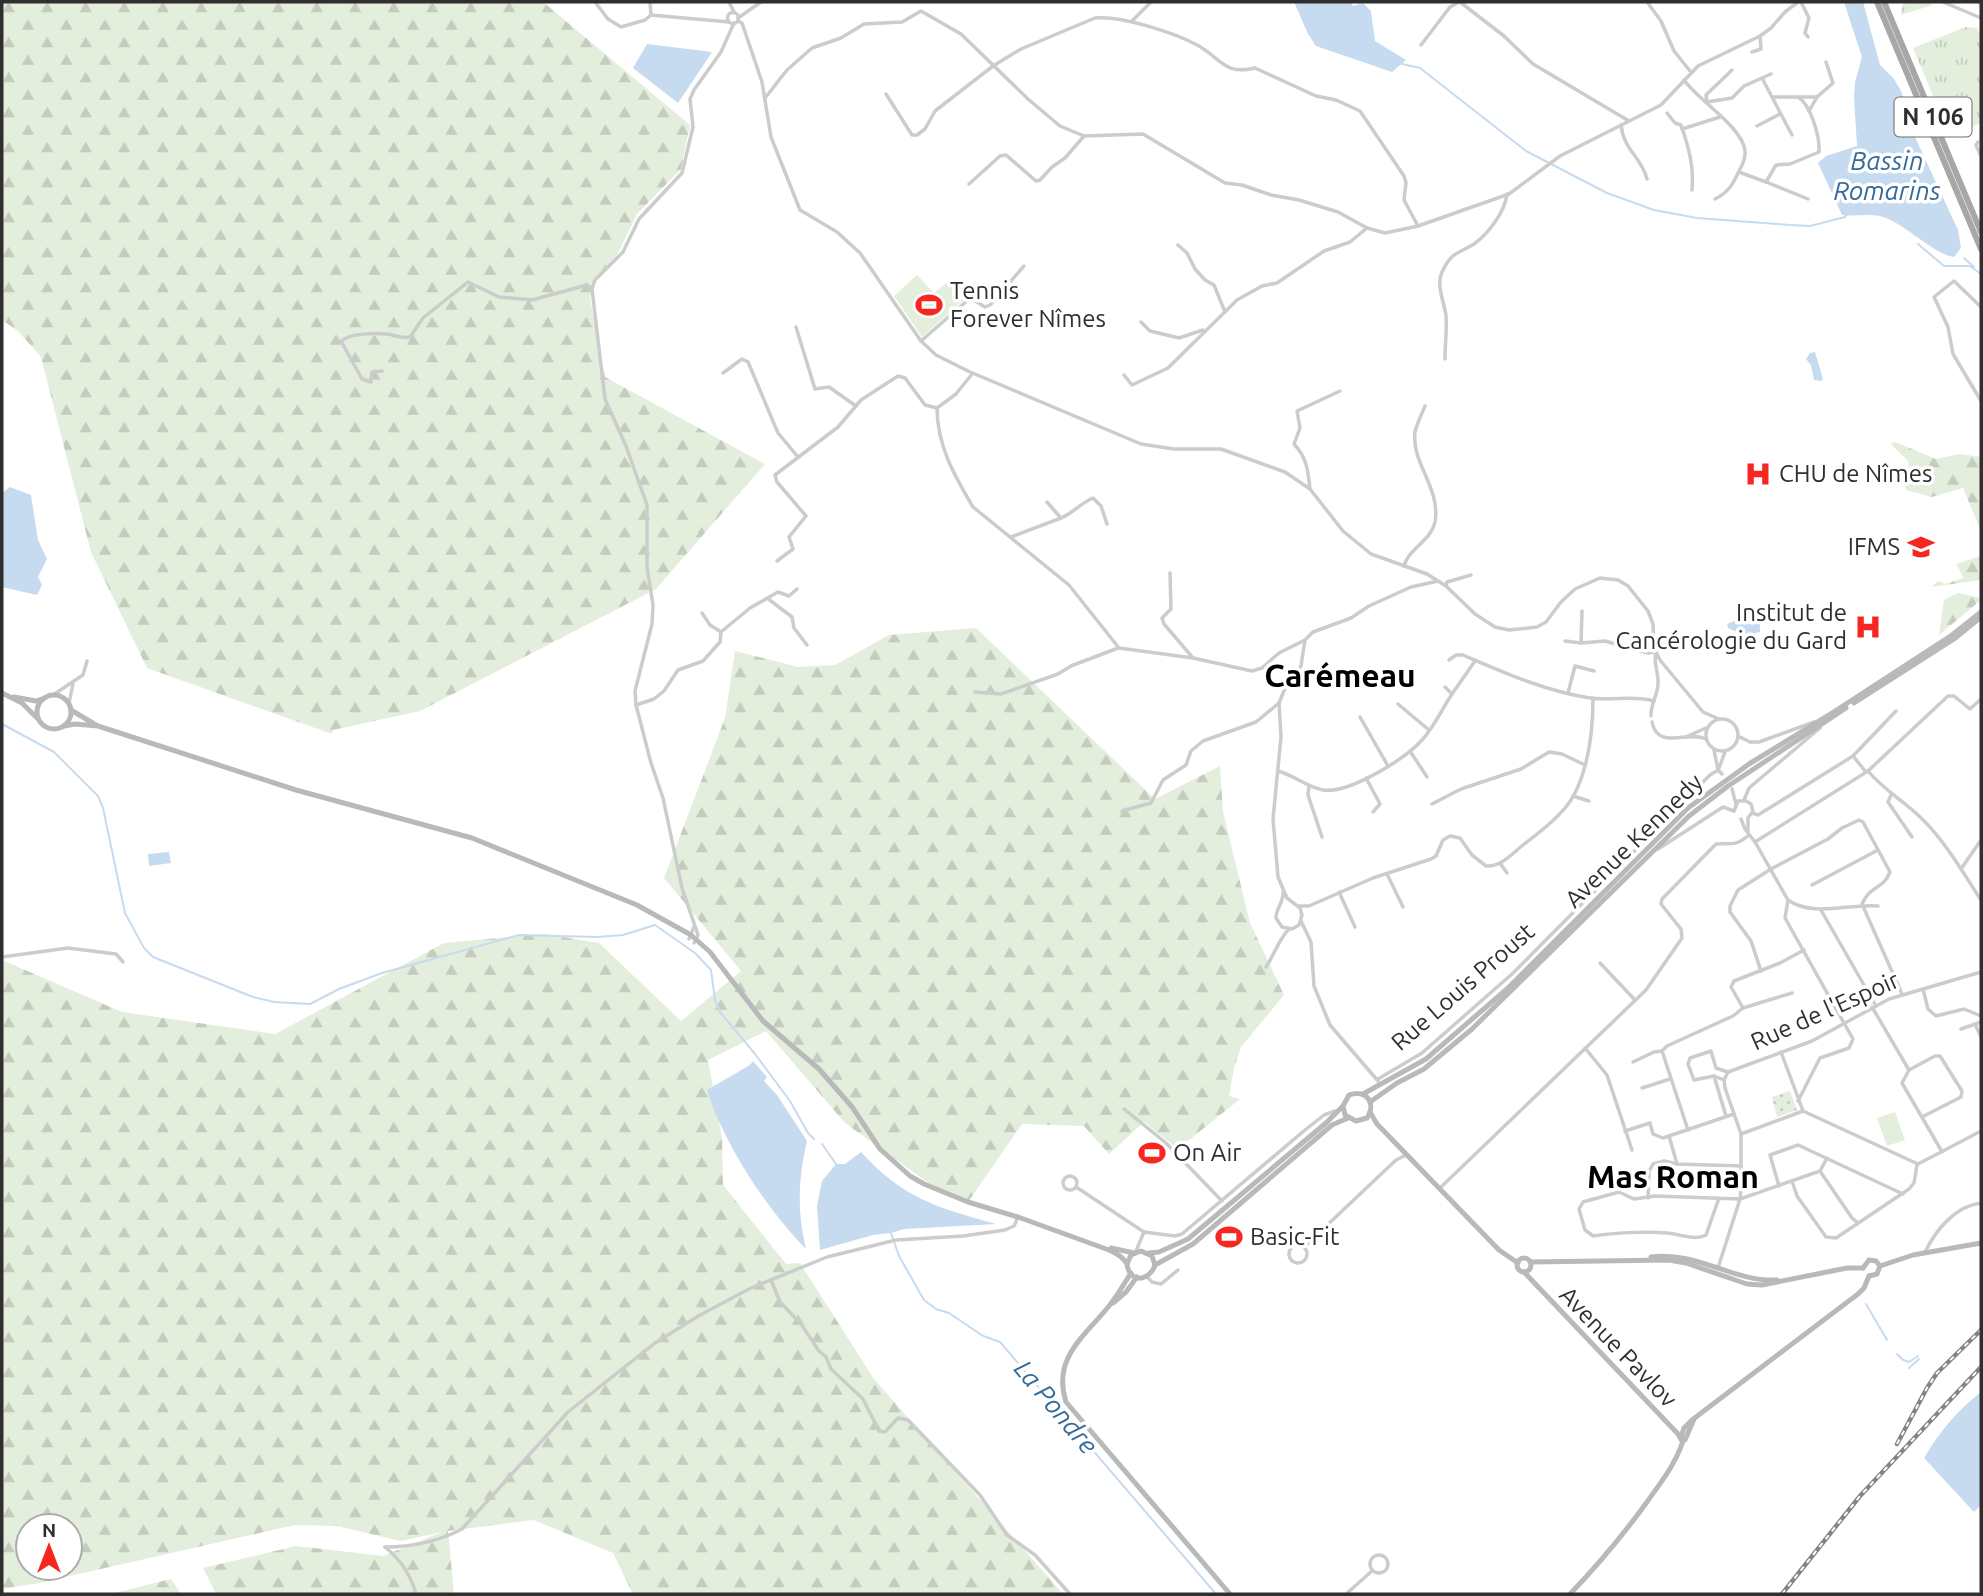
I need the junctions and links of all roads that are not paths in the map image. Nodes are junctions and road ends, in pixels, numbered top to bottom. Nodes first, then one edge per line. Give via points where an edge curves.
1 (594, 2) edge
2 (650, 2) edge
3 (761, 2) edge
4 (1459, 2) edge
5 (1647, 2) edge
6 (1799, 2) edge
7 (1877, 2) edge
8 (1884, 2) edge
9 (1943, 2) edge
10 (730, 3) edge
11 (1148, 3) edge
12 (651, 15) junction
13 (734, 18) junction
14 (1981, 19) edge
15 (1132, 21) junction
16 (1760, 36) junction
17 (1808, 37) dead end
18 (1421, 45) dead end
19 (1752, 52) dead end
20 (1826, 62) dead end
21 (993, 66) junction
22 (1732, 70) dead end
23 (1690, 72) junction
24 (1771, 74) dead end
25 (1762, 78) junction
26 (1684, 80) junction
27 (886, 94) dead end
28 (1772, 97) junction
29 (1798, 97) junction
30 (1817, 97) junction
31 (765, 98) junction
32 (1707, 102) junction
33 (1809, 111) junction
34 (1667, 113) dead end
35 (1780, 114) junction
36 (1720, 117) junction
37 (1629, 121) junction
38 (1621, 125) junction
39 (1757, 126) dead end
40 (1682, 129) junction
41 (1792, 135) dead end
42 (1084, 136) junction
43 (1978, 142) dead end
44 (1981, 156) edge
45 (1739, 172) junction
46 (1647, 179) dead end
47 (1766, 182) junction
48 (969, 184) dead end
49 (1692, 190) dead end
50 (1507, 196) junction
51 (1808, 199) dead end
52 (1715, 200) dead end
53 (1418, 226) junction
54 (1367, 228) junction
55 (1981, 232) edge
56 (1178, 245) dead end
57 (1981, 249) edge
58 (1024, 266) dead end
59 (592, 289) junction
60 (1981, 307) edge
61 (1225, 312) junction
62 (1141, 322) dead end
63 (796, 327) dead end
64 (1206, 329) junction
65 (921, 341) junction
66 (1445, 359) dead end
67 (382, 371) dead end
68 (723, 373) dead end
69 (973, 374) junction
70 (1124, 375) dead end
71 (1340, 391) dead end
72 (1981, 401) edge
73 (856, 406) junction
74 (1425, 406) dead end
75 (937, 408) junction
76 (798, 457) junction
77 (1310, 489) junction
78 (1046, 502) dead end
79 (1061, 518) junction
80 (1107, 524) dead end
81 (1010, 537) junction
82 (777, 561) dead end
83 (1404, 566) junction
84 (1170, 573) dead end
85 (1471, 576) dead end
86 (1438, 580) junction
87 (1446, 586) junction
88 (797, 589) dead end
89 (767, 598) junction
90 (1582, 611) dead end
91 (702, 614) dead end
92 (1981, 614) edge
93 (721, 632) junction
94 (1305, 640) junction
95 (1565, 642) dead end
96 (1581, 643) junction
97 (807, 645) dead end
98 (1119, 648) junction
99 (1656, 652) junction
100 (1194, 658) junction
101 (1449, 660) dead end
102 (1475, 660) junction
103 (87, 661) dead end
104 (1594, 671) dead end
105 (74, 682) junction
106 (1445, 687) dead end
107 (975, 692) dead end
108 (1568, 693) junction
109 (3, 694) edge
110 (1452, 694) junction
111 (53, 695) junction
112 (45, 698) junction
113 (1593, 698) junction
114 (1981, 699) edge
115 (1654, 701) junction
116 (1279, 703) junction
117 (1398, 704) dead end
118 (636, 705) junction
119 (70, 707) junction
120 (1896, 711) dead end
121 (1703, 712) junction
122 (1829, 715) junction
123 (1651, 716) dead end
124 (1360, 717) dead end
125 (38, 719) junction
126 (1719, 719) junction
127 (1652, 722) dead end
128 (1826, 722) junction
129 (64, 726) junction
130 (98, 726) junction
131 (1708, 726) junction
132 (1429, 730) junction
133 (1739, 736) junction
134 (1683, 738) junction
135 (1706, 739) junction
136 (1714, 750) junction
137 (1410, 751) junction
138 (1725, 751) junction
139 (1853, 756) junction
140 (1585, 765) junction
141 (1388, 766) junction
142 (1278, 771) junction
143 (1867, 771) junction
144 (1720, 772) junction
145 (1427, 777) dead end
146 (1366, 778) junction
147 (1309, 786) junction
148 (1891, 795) junction
149 (1573, 796) junction
150 (1742, 800) junction
151 (1589, 801) dead end
152 (1432, 804) dead end
153 (1736, 804) junction
154 (1122, 811) dead end
155 (1734, 811) junction
156 (1373, 812) dead end
157 (1751, 813) junction
158 (1741, 819) junction
159 (1748, 833) junction
160 (1322, 837) dead end
161 (1912, 837) dead end
162 (1981, 840) edge
163 (1755, 842) junction
164 (1878, 850) junction
165 (1651, 854) junction
166 (1500, 863) junction
167 (1771, 869) junction
168 (1961, 869) junction
169 (1507, 873) dead end
170 (1387, 874) junction
171 (1812, 885) dead end
172 (1283, 892) junction
173 (1339, 892) junction
174 (1788, 900) junction
175 (1981, 900) edge
176 (1292, 903) junction
177 (1862, 904) junction
178 (1310, 905) junction
179 (1281, 906) junction
180 (1298, 906) junction
181 (1878, 906) dead end
182 (1403, 907) dead end
183 (1821, 910) junction
184 (1302, 915) junction
185 (1301, 921) junction
186 (1282, 927) junction
187 (1296, 927) junction
188 (1355, 927) dead end
189 (1289, 929) junction
190 (1306, 932) junction
191 (1283, 935) junction
192 (693, 939) junction
193 (1804, 950) junction
194 (2, 957) edge
195 (123, 962) dead end
196 (1600, 963) dead end
197 (1266, 967) dead end
198 (1761, 971) junction
199 (1981, 972) edge
200 (1923, 989) junction
201 (1792, 993) dead end
202 (1902, 994) junction
203 (1635, 1000) junction
204 (1874, 1006) junction
205 (1743, 1008) junction
206 (1981, 1019) edge
207 (1845, 1022) junction
208 (1975, 1024) junction
209 (1961, 1030) dead end
210 (1981, 1037) edge
211 (1585, 1048) junction
212 (1662, 1051) junction
213 (1781, 1052) junction
214 (1633, 1062) dead end
215 (1909, 1070) junction
216 (1726, 1075) junction
217 (1714, 1076) junction
218 (1378, 1079) junction
219 (1670, 1079) junction
220 (1379, 1086) junction
221 (1642, 1088) dead end
222 (1363, 1094) junction
223 (1798, 1101) junction
224 (1370, 1102) junction
225 (1340, 1108) junction
226 (1124, 1109) dead end
227 (1803, 1111) junction
228 (1370, 1112) junction
229 (1734, 1114) junction
230 (1726, 1116) junction
231 (1922, 1117) junction
232 (1348, 1118) junction
233 (1364, 1119) junction
234 (1377, 1124) junction
235 (1688, 1130) junction
236 (1981, 1130) edge
237 (1625, 1131) junction
238 (1741, 1134) junction
239 (1669, 1136) junction
240 (1400, 1147) junction
241 (1632, 1150) dead end
242 (1943, 1151) junction
243 (1406, 1155) junction
244 (1827, 1158) junction
245 (1396, 1160) junction
246 (1677, 1164) junction
247 (1917, 1164) junction
248 (1741, 1166) junction
249 (1820, 1171) junction
250 (1792, 1181) junction
251 (1779, 1186) junction
252 (1076, 1187) junction
253 (1440, 1188) junction
254 (1903, 1194) junction
255 (1648, 1198) junction
256 (1719, 1198) junction
257 (1740, 1199) junction
258 (1222, 1201) junction
259 (1981, 1203) edge
260 (1016, 1216) junction
261 (1858, 1223) junction
262 (1144, 1232) junction
263 (1142, 1242) junction
264 (1981, 1243) edge
265 (1304, 1247) junction
266 (1101, 1248) junction
267 (1135, 1252) junction
268 (1147, 1252) junction
269 (1924, 1254) junction
270 (1519, 1262) junction
271 (1127, 1264) junction
272 (1155, 1265) junction
273 (1880, 1266) junction
274 (1863, 1268) junction
275 (1528, 1269) junction
276 (1178, 1270) dead end
277 (1717, 1271) junction
278 (1130, 1273) junction
279 (1869, 1276) junction
280 (1137, 1277) junction
281 (1147, 1277) junction
282 (771, 1280) junction
283 (1110, 1305) junction
284 (1683, 1438) junction
285 (1372, 1571) junction
286 (416, 1594) edge
287 (1070, 1594) edge
288 (1230, 1594) edge
289 (1346, 1594) edge
290 (1570, 1594) edge

1 - 12 street via 621,27
2 - 12 street
3 - 13 street
4 - 18 street
4 - 37 street via 1533,64
5 - 23 street
6 - 16 street
6 - 17 street via 1809,18
7 - 57 main road, N 106
8 - 55 main road, N 106
9 - 14 street
10 - 13 street
11 - 15 street
12 - 13 street via 705,21
13 - 31 street via 742,23
13 - 59 street via 722,52 690,99 693,127 682,173 639,219 623,252
15 - 21 street via 1107,17 1084,21
15 - 53 street via 1196,44 1227,68 1255,68 1360,111 1404,176 1405,200
16 - 19 street via 1761,48
16 - 23 street
20 - 30 street via 1833,83
21 - 27 street via 936,111 917,135 912,135
21 - 31 street via 961,34 918,11 902,22 864,24 812,48
21 - 42 street via 1060,126
22 - 32 street via 1706,95
23 - 26 street
24 - 25 street
25 - 28 street
25 - 32 street via 1732,98
26 - 32 street via 1692,93
26 - 37 street via 1661,104
28 - 29 street
28 - 35 street
29 - 30 street
29 - 33 street
30 - 33 street
31 - 65 street via 771,137 800,210 837,232 860,253
32 - 36 street
33 - 47 street via 1819,152 1776,165
34 - 40 street
35 - 39 street
35 - 41 street
36 - 40 street
36 - 45 street via 1744,145
37 - 38 street
38 - 46 street via 1625,143
38 - 50 street via 1548,164
40 - 49 street via 1693,164
42 - 48 street via 1040,180 1006,155
42 - 54 street via 1143,134 1225,183 1338,212
43 - 44 street
45 - 47 street
45 - 52 street via 1726,194
47 - 51 street
50 - 53 street
50 - 66 street via 1497,218 1475,243 1454,253 1440,274
53 - 54 street via 1385,233
54 - 61 street via 1277,284 1262,286 1237,300
56 - 61 street via 1214,285
58 - 65 street via 990,306 968,300
59 - 67 street via 587,285 532,300 499,297 468,282 423,318 410,337 359,335 341,341 362,379 371,382 372,373
59 - 118 street via 605,399 647,505 652,624 635,691
60 - 72 street via 1954,281 1934,297 1948,327 1953,354
61 - 64 street
62 - 64 street via 1150,331 1179,338
63 - 73 street via 816,389 829,387
64 - 70 street via 1168,368 1132,385
65 - 69 street via 936,355
68 - 76 street via 742,359 748,362 778,433
69 - 75 street
69 - 77 street via 1141,443 1174,449 1221,449 1285,472
71 - 77 street via 1297,411 1300,428 1294,444 1304,455
73 - 75 street via 902,376 925,405
73 - 76 street via 838,427
74 - 83 street via 1415,434 1434,495 1434,523
75 - 81 street via 942,450 973,507
76 - 82 street via 775,475 806,516 789,537 793,549
77 - 83 street via 1343,531 1371,554
78 - 79 street
79 - 80 street via 1093,498
79 - 81 street
81 - 98 street via 1069,585
83 - 86 street
84 - 100 street via 1171,609 1162,618
85 - 87 street
86 - 87 street
86 - 94 street via 1411,587 1313,632
87 - 99 street via 1495,627 1522,630 1542,625 1575,589 1600,578 1618,580 1647,611
88 - 89 street via 789,596 780,592
89 - 93 street
89 - 97 street via 792,617
90 - 96 street
91 - 93 street
92 - 122 main road, Avenue Kennedy
92 - 128 main road, Avenue Kennedy via 1954,639
93 - 118 street via 720,642 703,661 678,670 664,691
94 - 100 street via 1252,671
94 - 116 street via 1301,666
95 - 96 street
96 - 99 street via 1605,641
98 - 100 street
98 - 107 street via 1001,694
99 - 115 street via 1659,682
99 - 121 street
101 - 102 street via 1456,655
102 - 108 street via 1518,680
102 - 110 street
103 - 105 street via 83,675
104 - 108 street via 1574,666
105 - 111 street
105 - 119 street
106 - 110 street
108 - 113 street
109 - 112 main road via 36,701
109 - 125 main road via 22,702
110 - 132 street
111 - 112 main road
111 - 119 main road via 62,697
112 - 125 main road via 38,707
113 - 115 street
113 - 140 street via 1593,729
114 - 143 street via 1970,709 1948,696
115 - 123 street
116 - 142 street
116 - 154 street via 1256,722 1203,741 1191,751 1186,765 1163,780 1151,803
117 - 132 street
118 - 192 street via 695,925
119 - 129 main road via 70,719
119 - 130 main road
120 - 139 street
121 - 126 street
121 - 131 street
122 - 133 street via 1759,742
122 - 220 main road, Avenue Kennedy via 1688,808 1508,988 1426,1059
124 - 141 street
125 - 129 main road via 51,729
126 - 131 street
126 - 133 street via 1735,725
127 - 134 street via 1662,737
128 - 150 street via 1749,788
128 - 165 main road, Avenue Kennedy via 1728,786
129 - 130 main road
130 - 192 main road via 296,790 472,838 637,905
131 - 134 street
131 - 135 street
132 - 137 street
133 - 138 street via 1735,746
134 - 135 street
135 - 136 street
136 - 138 street
136 - 144 street
137 - 141 street
137 - 145 street
138 - 144 street
139 - 143 street
139 - 157 street via 1758,815
140 - 149 street
140 - 152 street via 1549,752 1521,769
141 - 146 street
142 - 147 street
142 - 172 street via 1273,829
143 - 148 street
143 - 163 street
144 - 218 street, Rue Louis Proust via 1710,775 1512,974 1422,1053
146 - 147 street via 1337,790
146 - 156 street via 1380,804
147 - 160 street
148 - 161 street via 1888,802
148 - 168 street via 1918,815
149 - 151 street
149 - 166 street
150 - 153 street
150 - 153 street via 1733,791
150 - 157 street via 1749,802
153 - 155 street
155 - 158 street
155 - 165 street via 1723,807
157 - 158 street
157 - 159 street
158 - 159 street
159 - 163 street
159 - 203 street via 1740,842 1716,845 1662,899 1682,938
162 - 168 street
163 - 167 street
164 - 167 street via 1859,820
164 - 171 street
164 - 177 street via 1890,872 1886,882 1867,893
165 - 224 main road, Avenue Kennedy via 1472,1029 1424,1069
166 - 169 street
166 - 170 street via 1486,866 1460,838 1450,836 1436,856
167 - 174 street
167 - 198 street via 1738,890 1730,906 1751,941
168 - 175 street
170 - 173 street
170 - 182 street
172 - 176 street
172 - 179 street
173 - 178 street
173 - 188 street
174 - 183 street
174 - 193 street via 1785,918
176 - 179 street
176 - 180 street
177 - 181 street
177 - 183 street
177 - 202 street
178 - 180 street
178 - 184 street
179 - 186 street via 1276,918
180 - 184 street
183 - 204 street
184 - 185 street
185 - 187 street
185 - 190 street, Rue Louis Proust
186 - 189 street
186 - 191 street
187 - 189 street
187 - 190 street
189 - 191 street
190 - 218 street, Rue Louis Proust via 1314,986 1330,1025
191 - 197 street
192 - 260 main road via 763,1021 842,1094 895,1165 924,1184
193 - 198 street
193 - 207 street
194 - 195 street via 68,948 116,954
196 - 203 street
198 - 205 street via 1734,981 1731,987
199 - 200 street, Rue de l'Espoir
200 - 202 street, Rue de l'Espoir
200 - 206 street via 1928,1009 1936,1016 1964,1009
201 - 205 street
202 - 204 street, Rue de l'Espoir
203 - 211 street
204 - 207 street, Rue de l'Espoir
204 - 215 street
205 - 212 street
206 - 208 street
207 - 213 street, Rue de l'Espoir
207 - 223 street via 1852,1044 1820,1058
208 - 209 street
208 - 210 street
211 - 237 street via 1607,1075
211 - 253 street
212 - 214 street
212 - 219 street
213 - 216 street, Rue de l'Espoir
213 - 223 street
215 - 231 street via 1902,1083
215 - 231 street via 1940,1056 1962,1091 1961,1097
216 - 217 street
216 - 217 street via 1716,1068 1711,1052 1690,1058 1694,1080
216 - 229 street
217 - 230 street
218 - 220 street, Rue Louis Proust
219 - 221 street
219 - 235 street
220 - 222 main road, Avenue Kennedy
222 - 224 main road
222 - 225 main road via 1349,1095
223 - 227 street
224 - 228 main road
225 - 232 main road
225 - 258 street via 1324,1115
225 - 268 main road via 1188,1238 1159,1252
226 - 258 street via 1166,1143
227 - 238 street
227 - 247 street
228 - 233 main road
228 - 234 main road
229 - 230 street
229 - 238 street
230 - 235 street
231 - 242 street
232 - 233 main road
232 - 272 main road via 1332,1125 1193,1244
233 - 234 main road
234 - 240 main road
235 - 239 street
236 - 242 street
237 - 239 street via 1650,1123 1653,1134
237 - 241 street
238 - 248 street
239 - 246 street
240 - 243 main road
240 - 245 street
242 - 247 street
243 - 245 street
243 - 253 main road
244 - 249 street
244 - 251 street via 1798,1145 1770,1155
244 - 254 street
245 - 265 street
246 - 248 street
246 - 255 street via 1653,1164
247 - 254 street via 1914,1182
248 - 257 street
249 - 250 street
249 - 261 street
250 - 251 street
250 - 261 street via 1797,1196 1826,1237 1836,1238
251 - 257 street
252 - 252 street via 1074,1177 1064,1178 1066,1189
252 - 262 street
253 - 270 main road via 1504,1253
254 - 261 street
255 - 256 street
255 - 256 street via 1630,1198 1619,1192 1583,1202 1579,1209 1585,1230 1593,1236 1666,1233 1699,1238 1706,1235
256 - 257 street
257 - 277 street
258 - 262 street via 1182,1234
259 - 269 street via 1962,1208 1947,1221
260 - 266 main road
260 - 282 street via 1014,1226 1008,1229 894,1240 827,1257
262 - 263 street
263 - 267 street
263 - 268 street
264 - 269 main road
265 - 265 street via 1291,1247 1291,1260 1303,1261 1307,1256
266 - 267 main road
266 - 271 main road
267 - 268 main road
267 - 271 main road
268 - 272 main road
269 - 273 main road
270 - 275 main road, Avenue Pavlov via 1519,1269
270 - 275 main road via 1525,1259
271 - 278 main road
272 - 281 main road
273 - 274 main road via 1869,1260
273 - 279 main road via 1877,1274
274 - 277 main road via 1788,1279 1746,1278
274 - 279 main road
275 - 277 main road via 1538,1264 1681,1256
275 - 284 main road, Avenue Pavlov via 1530,1280
276 - 281 street via 1161,1284
278 - 280 main road
278 - 283 main road
279 - 284 main road via 1858,1294 1684,1428
280 - 281 main road
280 - 283 main road
282 - 286 street via 673,1330 568,1412 462,1529 444,1539 385,1547 412,1580
282 - 287 street via 780,1302 831,1369 863,1399 879,1430 885,1432 898,1418 908,1420 980,1494 1007,1535 1035,1555
283 - 288 main road via 1068,1354 1061,1388 1066,1402
284 - 290 main road via 1673,1466 1606,1556
285 - 285 street via 1384,1572 1386,1558 1371,1558
285 - 289 street

